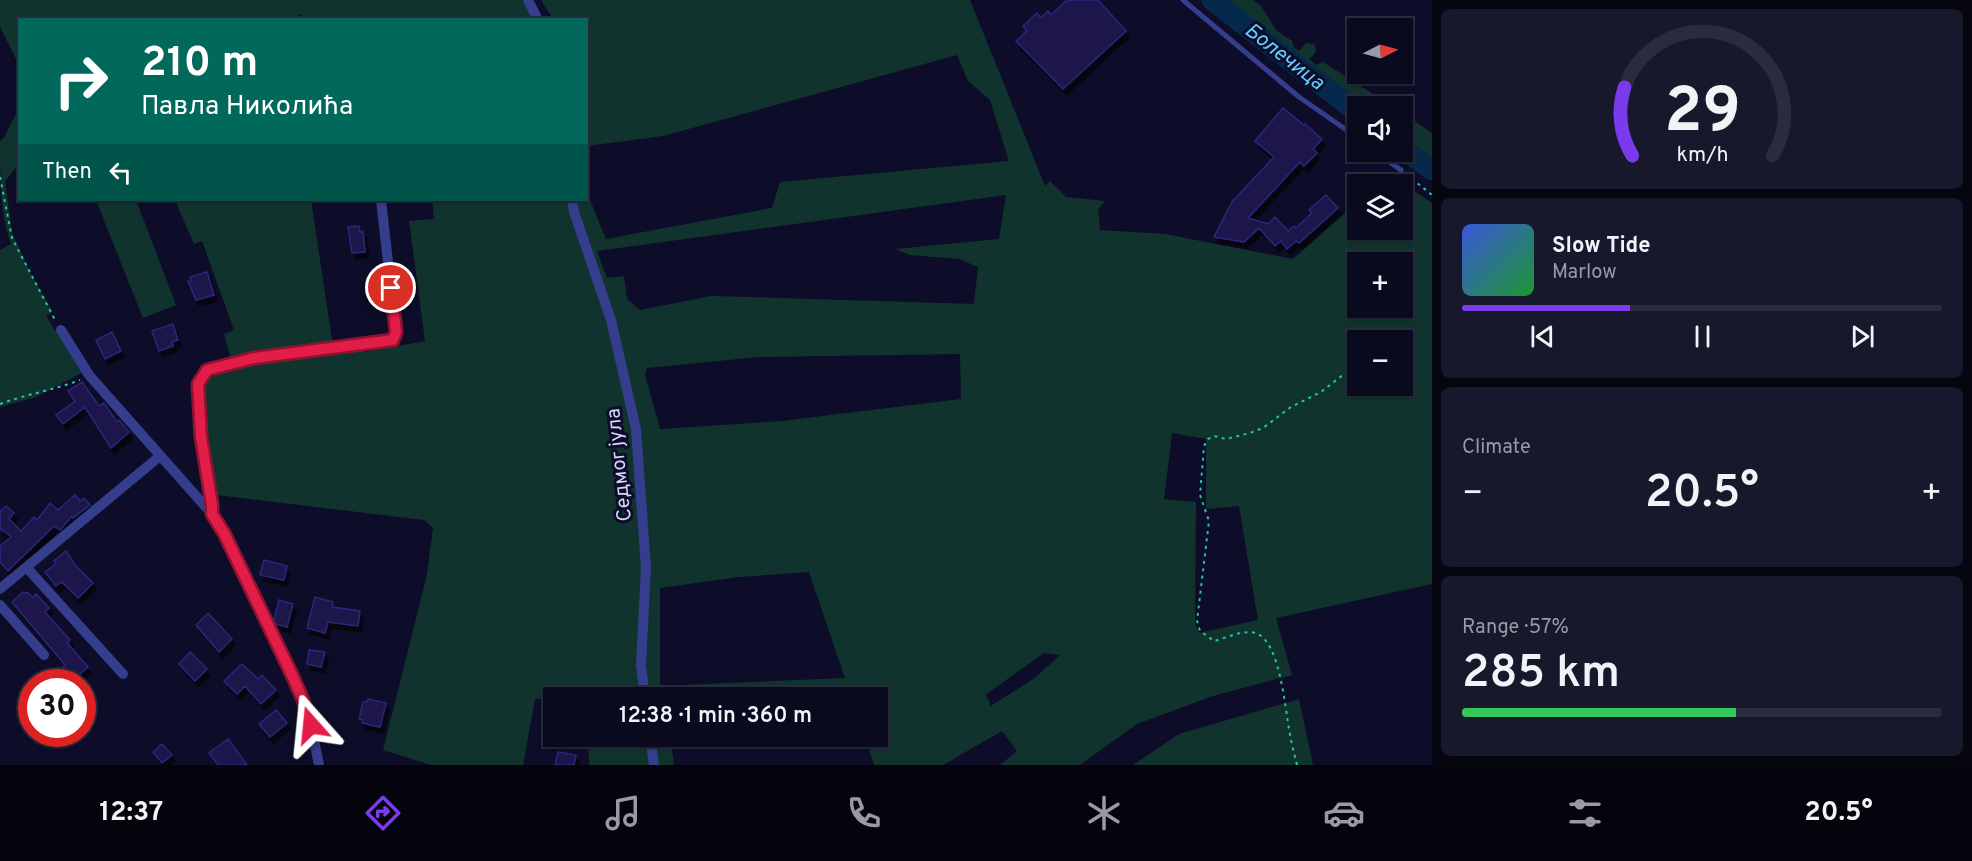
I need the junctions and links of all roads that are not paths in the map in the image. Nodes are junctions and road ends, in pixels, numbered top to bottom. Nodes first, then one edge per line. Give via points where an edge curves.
1 (528, 0) edge
2 (1183, 0) edge
3 (537, 18) edge
4 (1347, 130) edge
5 (1389, 162) edge
6 (1401, 170) road end
7 (381, 201) edge
8 (572, 201) edge
9 (61, 330) road end
10 (160, 456) junction
11 (212, 514) junction
12 (27, 568) junction
13 (0, 589) edge
14 (0, 604) edge
15 (44, 655) dead end
16 (123, 674) dead end
17 (644, 687) edge
18 (652, 747) edge
19 (319, 765) edge
20 (654, 765) edge

1 - 3 street
2 - 4 lane via 1299,97
5 - 6 lane
7 - 11 street via 396,332 393,340 254,358 203,373 198,384 201,437
8 - 17 street, Седмог јула via 611,320 636,429 646,568 641,665
9 - 10 street via 89,375
10 - 11 street
10 - 12 street
11 - 19 street via 303,700
12 - 13 street
12 - 16 street
14 - 15 street
18 - 20 street

